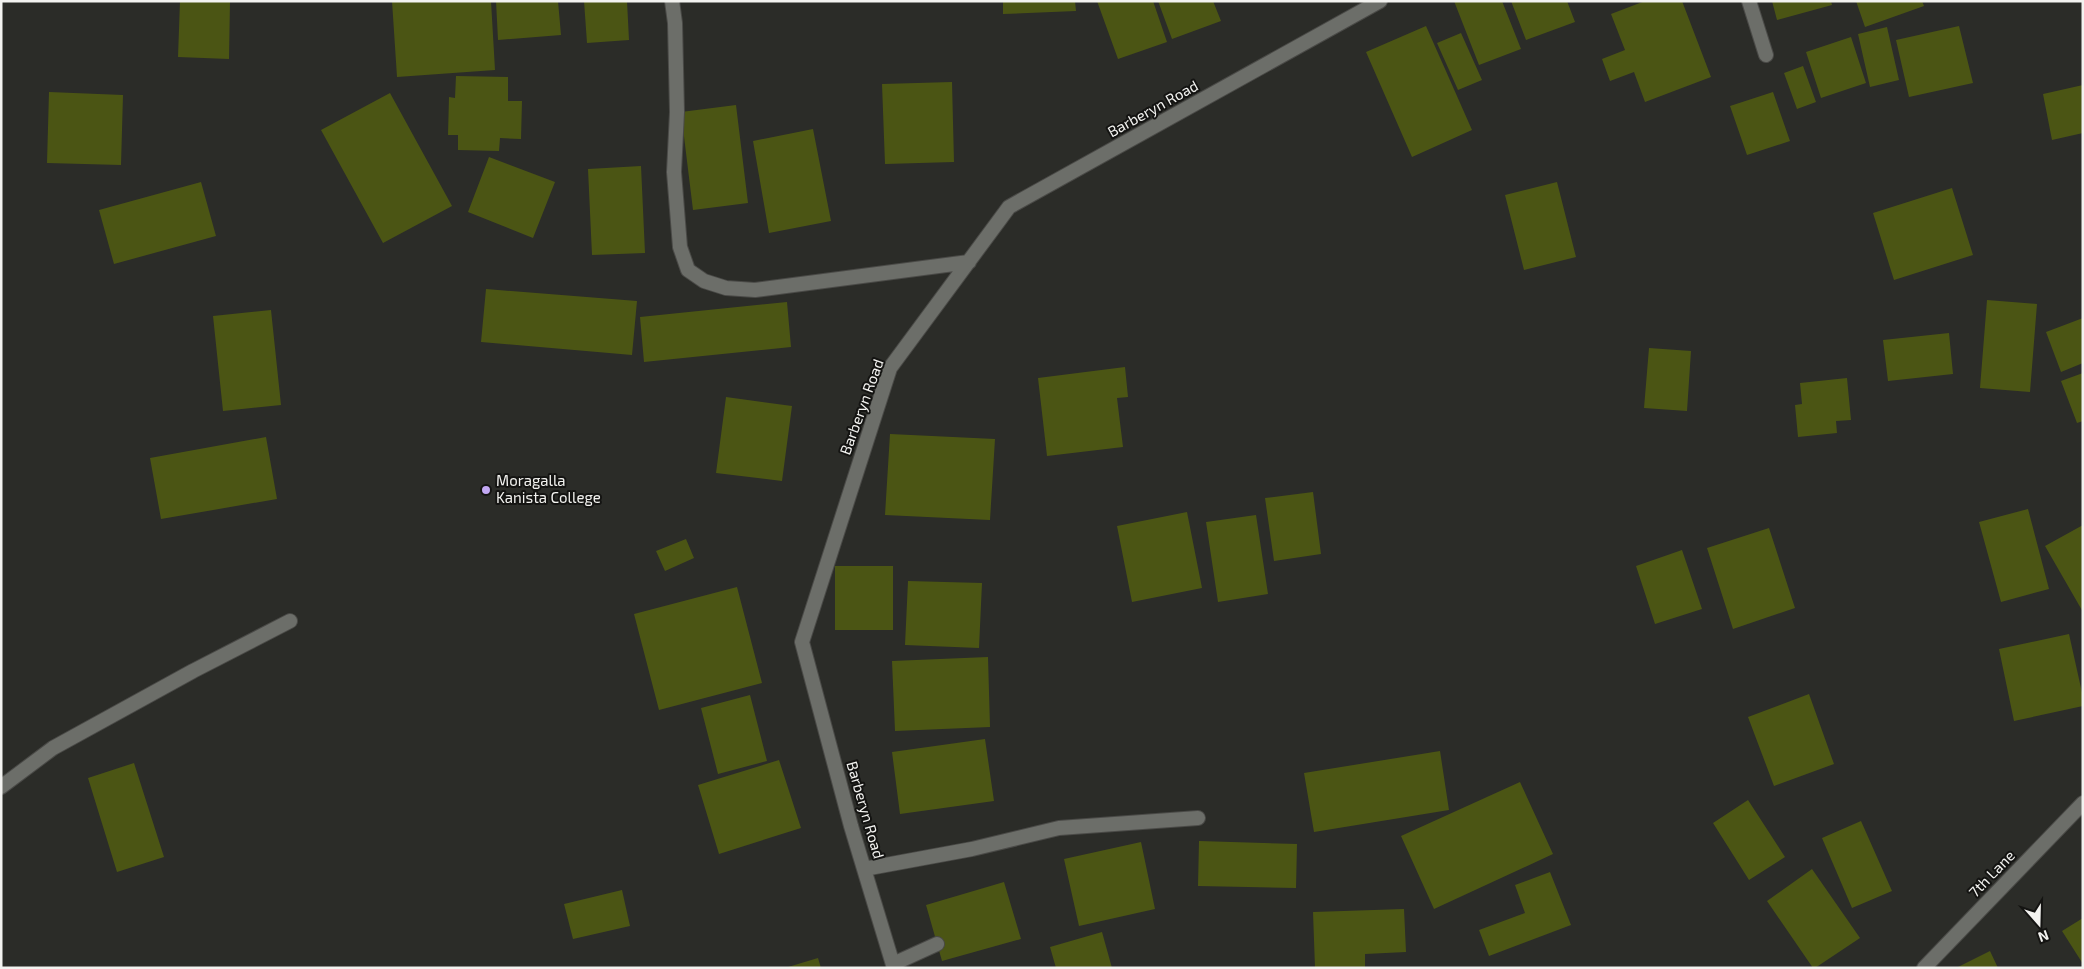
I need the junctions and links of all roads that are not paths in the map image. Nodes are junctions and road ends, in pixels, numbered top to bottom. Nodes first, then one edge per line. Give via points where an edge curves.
1 (672, 1) edge
2 (1380, 1) edge
3 (1749, 1) edge
4 (1766, 55) dead end
5 (969, 262) junction
6 (290, 621) dead end
7 (1, 787) edge
8 (2083, 803) edge
9 (1198, 818) dead end
10 (864, 868) junction
11 (937, 944) dead end
12 (893, 966) edge
13 (1924, 968) edge

1 - 5 street via 677,112 674,172 680,248 688,270 704,281 726,288 755,290
2 - 5 street, Barberyn Road via 1009,207
3 - 4 street
5 - 10 street, Barberyn Road via 890,368 802,642
6 - 7 street via 53,748
8 - 13 street, 7th Lane
9 - 10 street via 1059,828 972,849
10 - 12 street, Barberyn Road
11 - 12 street

